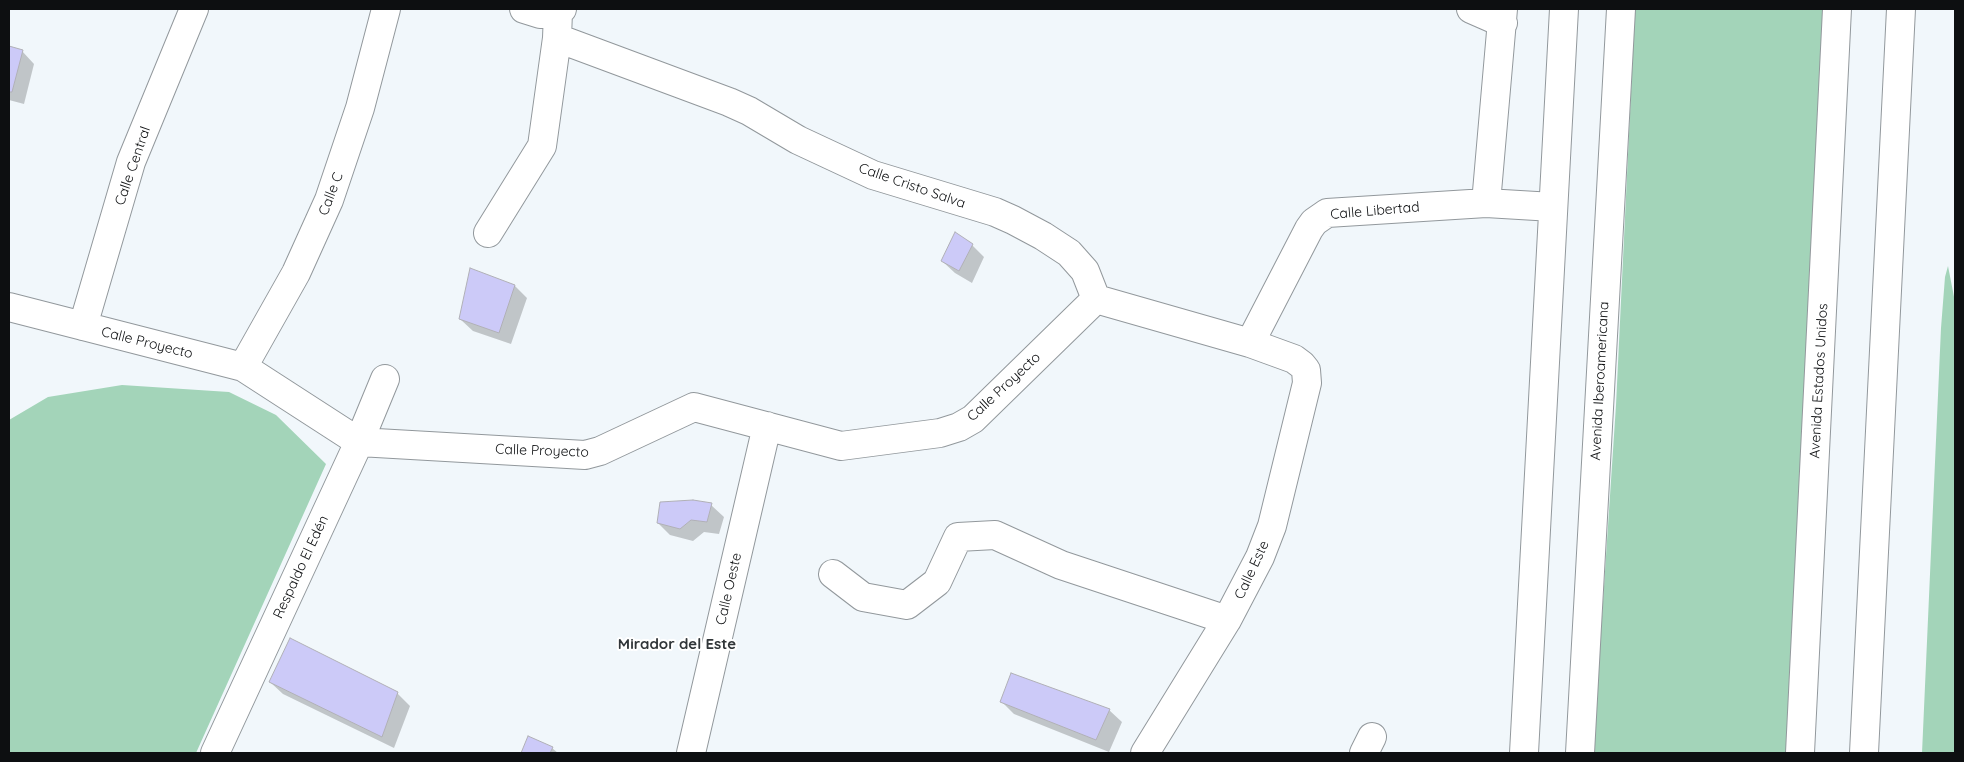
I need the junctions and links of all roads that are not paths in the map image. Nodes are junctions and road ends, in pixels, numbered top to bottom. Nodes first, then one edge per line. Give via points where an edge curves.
1 (194, 9) edge
2 (386, 9) edge
3 (524, 9) edge
4 (1471, 9) edge
5 (1564, 9) edge
6 (1621, 9) edge
7 (1837, 9) edge
8 (1901, 9) edge
9 (1503, 16) edge
10 (559, 19) edge
11 (1486, 203) junction
12 (1554, 207) junction
13 (488, 233) dead end
14 (1096, 298) junction
15 (9, 307) edge
16 (83, 326) junction
17 (1250, 344) junction
18 (243, 367) junction
19 (385, 379) dead end
20 (767, 426) junction
21 (359, 442) junction
22 (833, 574) dead end
23 (1227, 620) junction
24 (1149, 752) edge
25 (215, 753) edge
26 (691, 753) edge
27 (1524, 753) edge
28 (1580, 753) edge
29 (1800, 753) edge
30 (1864, 753) edge

1 - 16 street, Calle Central via 132,162
2 - 18 street, Calle C via 360,108 329,200 296,273
3 - 10 street, Calle Cristo Salva
4 - 9 street
5 - 12 street
6 - 28 street, Avenida Iberoamericana
7 - 29 street, Avenida Estados Unidos
8 - 30 street
9 - 11 street
10 - 13 street via 542,146
10 - 14 street, Calle Cristo Salva via 873,175 1013,220 1069,253 1085,271
11 - 12 street, Calle Libertad
11 - 17 street, Calle Libertad via 1327,213 1309,229
12 - 27 street
14 - 17 street
14 - 20 street, Calle Proyecto via 973,419 959,427 926,436 840,446
15 - 16 street, Calle Proyecto
16 - 18 street, Calle Proyecto
17 - 23 street, Calle Este via 1294,359 1304,367 1307,383 1272,526 1260,558
18 - 21 street, Calle Proyecto
19 - 21 street, Respaldo El Edén
20 - 21 street, Calle Proyecto via 694,406 586,456
20 - 26 street, Calle Oeste
21 - 25 street, Respaldo El Edén
22 - 23 street via 863,597 907,605 937,582 958,537 995,535 1061,564
23 - 24 street, Calle Este

